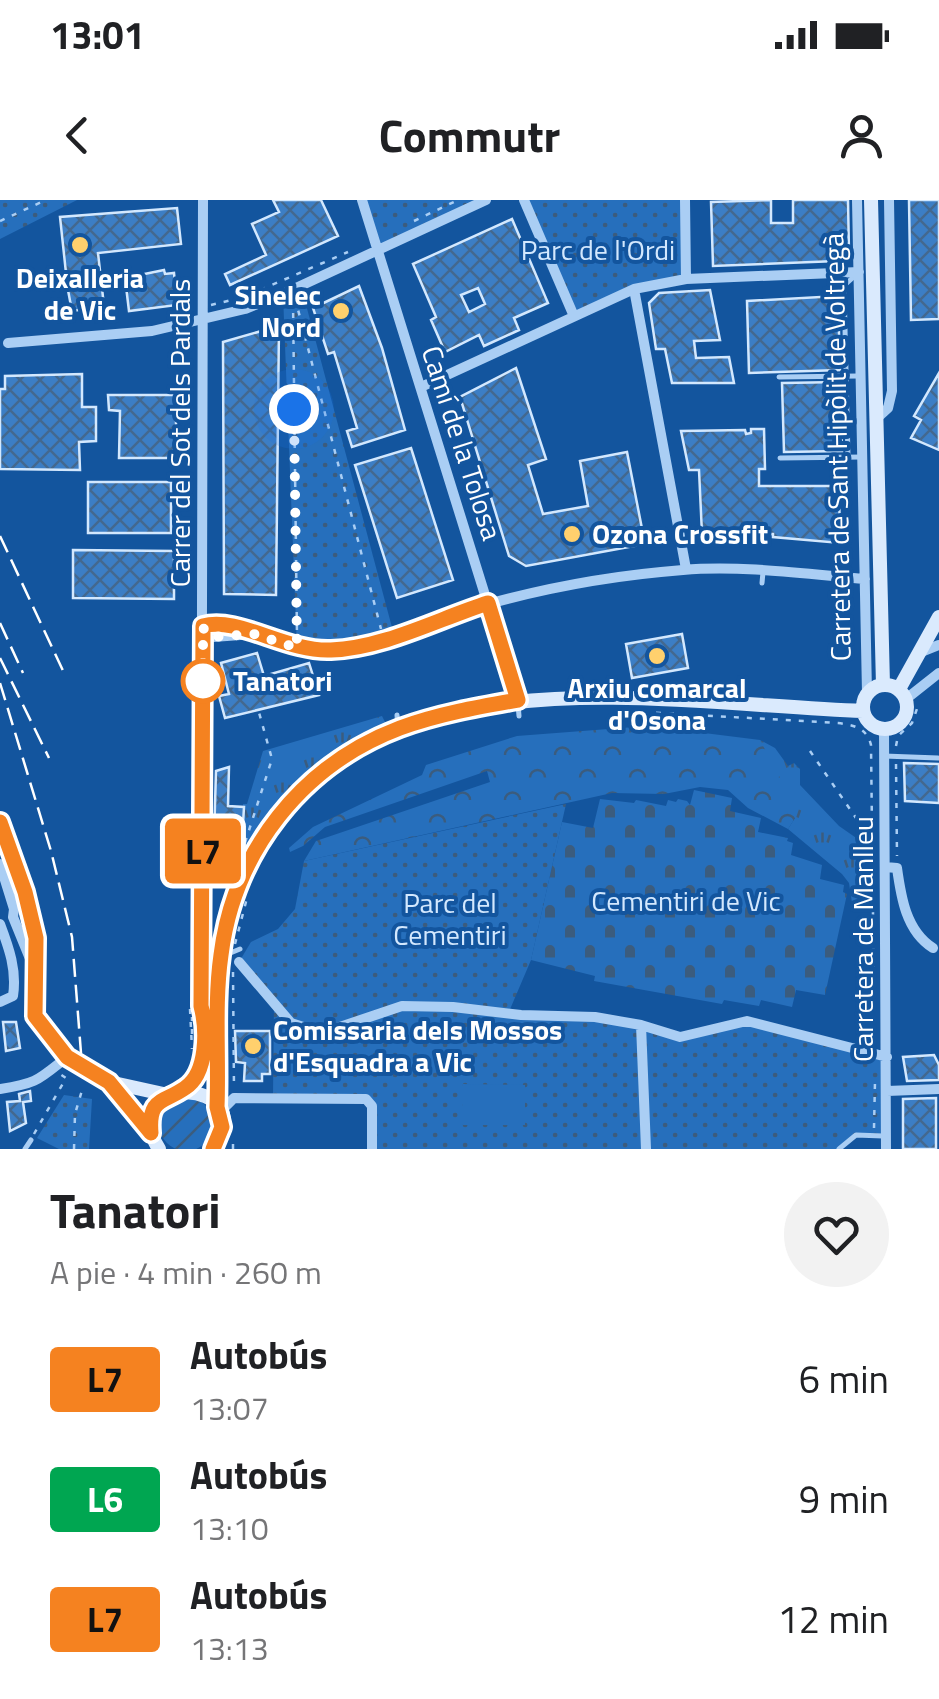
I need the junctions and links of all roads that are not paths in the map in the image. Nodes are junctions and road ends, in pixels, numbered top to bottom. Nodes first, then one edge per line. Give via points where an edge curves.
1 (203, 200) edge
2 (362, 200) edge
3 (486, 200) edge
4 (524, 200) edge
5 (858, 200) edge
6 (871, 200) edge
7 (889, 200) edge
8 (687, 204) edge
9 (376, 244) junction
10 (859, 272) junction
11 (686, 278) junction
12 (634, 289) junction
13 (202, 314) junction
14 (572, 314) junction
15 (8, 343) dead end
16 (845, 376) junction
17 (861, 376) junction
18 (778, 377) dead end
19 (421, 387) junction
20 (875, 419) junction
21 (862, 456) junction
22 (848, 457) junction
23 (780, 458) dead end
24 (878, 550) junction
25 (686, 570) junction
26 (865, 572) junction
27 (488, 603) junction
28 (939, 618) edge
29 (203, 627) junction
30 (939, 644) edge
31 (920, 652) junction
32 (939, 673) edge
33 (883, 685) junction
34 (867, 693) junction
35 (908, 696) junction
36 (519, 708) junction
37 (862, 710) junction
38 (884, 729) junction
39 (890, 757) junction
40 (938, 758) edge
41 (0, 822) edge
42 (0, 864) edge
43 (891, 868) junction
44 (13, 917) junction
45 (1, 927) edge
46 (933, 948) dead end
47 (233, 955) junction
48 (36, 974) junction
49 (0, 1002) edge
50 (641, 1024) junction
51 (206, 1025) junction
52 (881, 1055) junction
53 (67, 1057) junction
54 (109, 1082) junction
55 (0, 1088) edge
56 (939, 1089) edge
57 (184, 1090) junction
58 (886, 1091) junction
59 (168, 1095) junction
60 (218, 1110) junction
61 (151, 1133) junction
62 (880, 1136) junction
63 (31, 1140) road end
64 (217, 1146) edge
65 (25, 1149) edge
66 (159, 1149) edge
67 (372, 1149) edge
68 (646, 1149) edge
69 (839, 1149) edge
70 (886, 1149) edge

1 - 13 street, Carrer del Sot dels Pardals
2 - 9 street, Camí de la Tolosa
3 - 9 street
4 - 14 street
5 - 10 street, Carretera de Sant Hipòlit de Voltregà
6 - 20 street, Carretera de Sant Hipòlit de Voltregà
7 - 20 street, Carretera de Sant Hipòlit de Voltregà via 892,390 888,408
8 - 11 street
9 - 13 street via 246,309
9 - 19 street, Camí de la Tolosa
10 - 11 street via 745,283 710,272
10 - 16 lane via 841,288
10 - 17 street, Carretera de Sant Hipòlit de Voltregà
11 - 12 street
12 - 14 street
12 - 25 street
13 - 15 street via 174,326
13 - 29 street, Carrer del Sot dels Pardals
14 - 19 street
16 - 17 lane
16 - 18 lane
16 - 22 lane
17 - 21 street, Carretera de Sant Hipòlit de Voltregà
19 - 27 street, Camí de la Tolosa
20 - 24 street, Carretera de Sant Hipòlit de Voltregà
21 - 22 lane
21 - 26 street, Carretera de Sant Hipòlit de Voltregà
22 - 23 lane
24 - 26 street
24 - 33 street, Carretera de Sant Hipòlit de Voltregà
25 - 26 street via 763,578
25 - 27 street
26 - 34 street, Carretera de Sant Hipòlit de Voltregà
27 - 29 street via 332,650 297,648 217,622
27 - 36 street, Camí de la Tolosa
28 - 31 street
29 - 51 street, Carrer del Sot dels Pardals
30 - 31 street
31 - 35 street
32 - 35 street
33 - 34 street
33 - 35 street
34 - 37 street
35 - 38 street via 902,722
36 - 37 street via 622,697 783,714
36 - 47 street via 398,722 315,776 251,854 236,890
37 - 38 street via 870,724
38 - 39 street, Carretera de Manlleu
39 - 40 lane
39 - 43 street, Carretera de Manlleu
41 - 48 street via 36,938
42 - 44 street
43 - 46 street via 903,906
43 - 52 street, Carretera de Manlleu
44 - 45 street
44 - 48 street
45 - 49 street via 15,984 13,996
47 - 50 street via 291,1023 322,1032 402,1006
47 - 51 street
47 - 60 street
48 - 53 street via 35,1016
50 - 52 street via 680,1037 747,1021
50 - 68 street
51 - 57 street via 199,1070
52 - 58 street, Carretera de Manlleu
53 - 54 street
53 - 55 street via 44,1078
54 - 59 street
54 - 61 street
56 - 58 street
57 - 59 street
57 - 60 street via 201,1093
58 - 62 street, Carretera de Manlleu
59 - 61 street via 154,1110
60 - 64 street
60 - 67 street via 234,1098 366,1099 372,1106
61 - 66 street
62 - 69 lane via 856,1135
62 - 70 street, Carretera de Manlleu
63 - 65 lane

